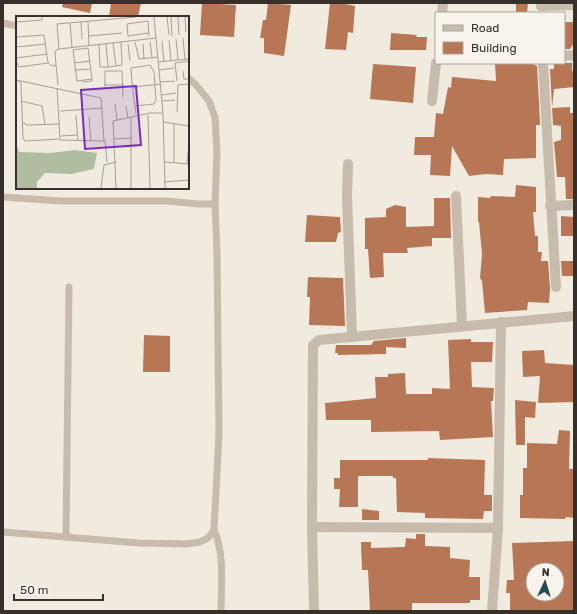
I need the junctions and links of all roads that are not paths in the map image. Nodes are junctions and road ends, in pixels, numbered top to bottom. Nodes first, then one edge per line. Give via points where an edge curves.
1 (574, 5) edge
2 (541, 7) edge
3 (3, 23) edge
4 (16, 26) edge
5 (436, 64) edge
6 (543, 64) edge
7 (189, 79) edge
8 (432, 101) dead end
9 (348, 164) dead end
10 (456, 196) dead end
11 (3, 197) edge
12 (215, 204) junction
13 (574, 205) edge
14 (550, 206) junction
15 (556, 287) dead end
16 (69, 288) dead end
17 (574, 316) edge
18 (501, 322) junction
19 (462, 326) junction
20 (352, 336) junction
21 (312, 527) junction
22 (498, 528) junction
23 (214, 530) junction
24 (3, 532) edge
25 (66, 537) junction
26 (221, 611) edge
27 (314, 611) edge
28 (492, 611) edge

1 - 2 street
3 - 4 lane
5 - 8 street
6 - 14 street
7 - 12 lane via 209,101 215,117
9 - 20 street
10 - 19 street
11 - 12 lane via 60,201 167,201
12 - 23 lane via 219,434
13 - 14 street
14 - 15 street
16 - 25 lane
17 - 18 street
18 - 19 street
18 - 22 street
19 - 20 street
20 - 21 street via 318,340 313,345
21 - 22 street
21 - 27 street
22 - 28 street
23 - 25 lane via 208,538 187,544
23 - 26 lane via 221,553
24 - 25 lane

